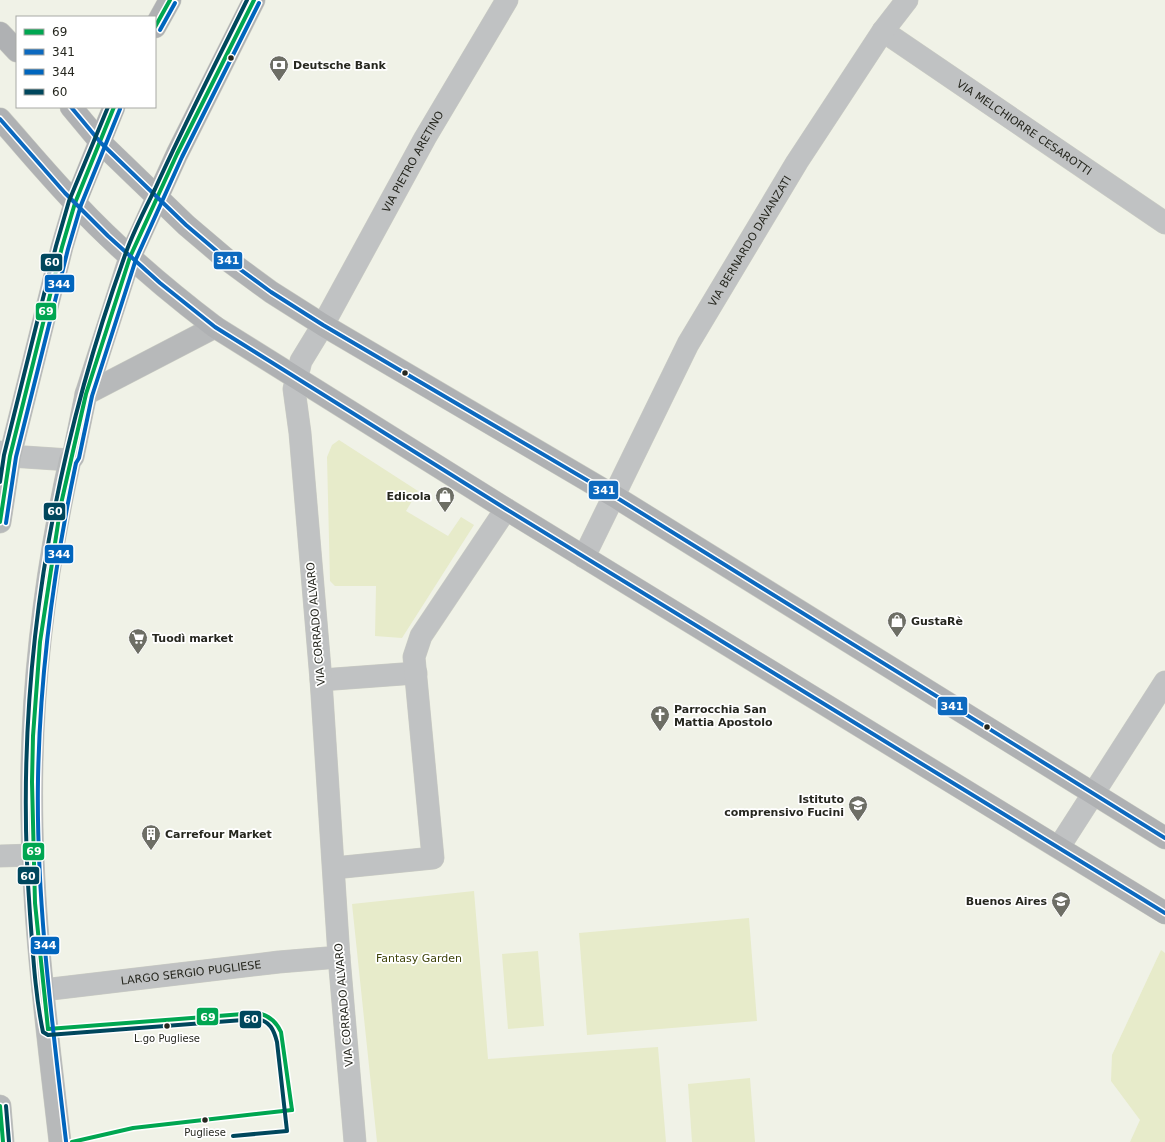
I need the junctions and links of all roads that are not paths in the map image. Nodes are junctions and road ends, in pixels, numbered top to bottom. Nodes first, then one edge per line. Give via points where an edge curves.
1 (254, 0) edge
2 (507, 0) edge
3 (907, 0) edge
4 (882, 31) junction
5 (0, 33) edge
6 (16, 50) edge
7 (72, 108) edge
8 (114, 108) edge
9 (0, 119) edge
10 (101, 143) junction
11 (158, 198) junction
12 (75, 203) junction
13 (1165, 223) edge
14 (130, 257) junction
15 (323, 325) junction
16 (214, 327) junction
17 (296, 380) junction
18 (86, 394) junction
19 (5, 454) edge
20 (70, 460) junction
21 (614, 496) junction
22 (506, 509) junction
23 (0, 522) edge
24 (584, 557) junction
25 (416, 673) junction
26 (321, 680) junction
27 (1165, 682) edge
28 (1094, 795) junction
29 (1165, 838) edge
30 (1059, 847) junction
31 (33, 855) junction
32 (0, 856) edge
33 (334, 868) junction
34 (1165, 913) edge
35 (339, 957) junction
36 (43, 990) junction
37 (0, 1106) edge
38 (3, 1142) edge
39 (60, 1142) edge
40 (356, 1142) edge

1 - 11 main road via 177,154
2 - 15 street, VIA PIETRO ARETINO via 425,138
3 - 4 street, VIA BERNARDO DAVANZATI
4 - 13 street, VIA MELCHIORRE CESAROTTI
4 - 21 street, VIA BERNARDO DAVANZATI via 797,162 688,344
5 - 6 main road
7 - 10 main road
8 - 10 main road
9 - 12 main road
10 - 11 main road
10 - 12 main road
11 - 14 main road
11 - 15 main road via 226,259
12 - 14 main road
12 - 19 main road
14 - 16 main road
14 - 18 main road
15 - 17 street, VIA PIETRO ARETINO via 301,361
15 - 21 main road
16 - 17 main road
16 - 18 main road
17 - 22 main road
17 - 26 street, VIA CORRADO ALVARO via 294,389
18 - 20 main road via 73,457
19 - 20 street
19 - 23 main road
20 - 31 main road via 58,513 44,612 33,750
21 - 24 street, VIA BERNARDO DAVANZATI
21 - 28 main road
22 - 24 main road
22 - 25 street via 421,636 414,658
24 - 30 main road
25 - 26 street
25 - 33 street via 433,858
26 - 33 street, VIA CORRADO ALVARO
27 - 28 street
28 - 29 main road
28 - 30 street
30 - 34 main road
31 - 32 street
31 - 36 main road
33 - 35 street, VIA CORRADO ALVARO
35 - 36 street, LARGO SERGIO PUGLIESE
35 - 40 street, VIA CORRADO ALVARO
36 - 39 main road
37 - 38 main road

